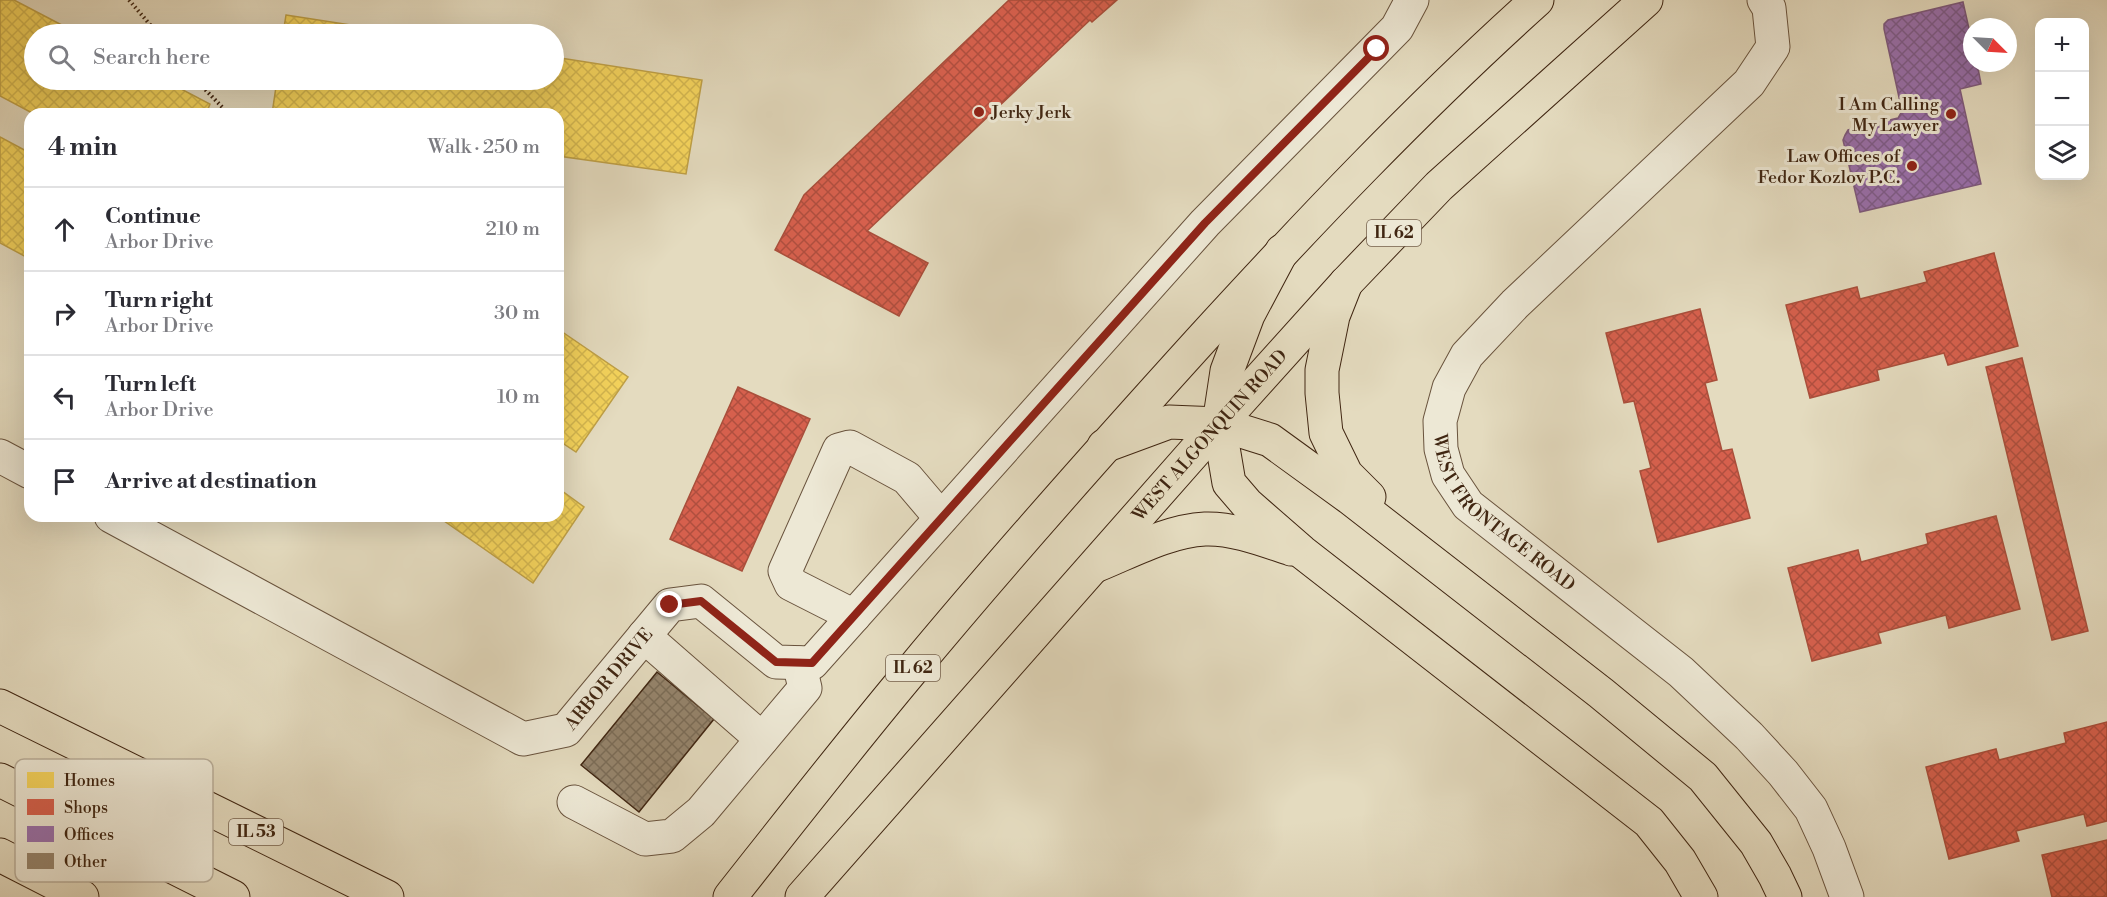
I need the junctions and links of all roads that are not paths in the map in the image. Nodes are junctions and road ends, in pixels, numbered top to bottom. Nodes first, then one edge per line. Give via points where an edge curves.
1 (1412, 0) edge
2 (1537, 0) edge
3 (1646, 0) edge
4 (1764, 0) edge
5 (1282, 251) junction
6 (1347, 283) junction
7 (1219, 424) junction
8 (1104, 446) junction
9 (0, 456) edge
10 (24, 469) edge
11 (941, 518) junction
12 (122, 522) edge
13 (1302, 552) junction
14 (1429, 559) junction
15 (1095, 566) junction
16 (854, 616) junction
17 (644, 636) junction
18 (799, 663) junction
19 (0, 682) edge
20 (0, 705) edge
21 (762, 739) junction
22 (111, 759) edge
23 (115, 759) edge
24 (0, 780) edge
25 (15, 788) edge
26 (574, 802) dead end
27 (213, 810) edge
28 (0, 855) edge
29 (15, 863) edge
30 (53, 882) edge
31 (203, 882) edge
32 (82, 897) edge
33 (233, 897) edge
34 (387, 897) edge
35 (730, 897) edge
36 (802, 897) edge
37 (1701, 897) edge
38 (1785, 897) edge
39 (1847, 897) edge

1 - 11 street via 1397,28 1205,223
2 - 5 main road, IL 62
3 - 6 main road, WEST ALGONQUIN ROAD / IL 62 via 1439,186
4 - 39 street, WEST FRONTAGE ROAD via 1769,8 1773,47 1749,83 1467,355 1449,388 1440,421 1441,449 1448,475 1468,505 1681,672 1784,773 1811,809
5 - 7 main road via 1248,315 1227,371
5 - 8 main road, IL 62
6 - 7 main road, WEST ALGONQUIN ROAD / IL 62
6 - 14 main road via 1333,316 1322,370 1326,433 1346,474
7 - 8 main road via 1169,422
7 - 13 main road via 1229,483
7 - 14 main road via 1269,440
7 - 15 main road, WEST ALGONQUIN ROAD / IL 62
8 - 35 main road, IL 62 via 910,671
9 - 10 street
11 - 16 street
11 - 16 street via 907,478 850,447 839,450 785,571 791,584
12 - 17 street, ARBOR DRIVE via 523,739 566,730
13 - 15 main road via 1240,533 1206,529 1171,535
13 - 37 main road via 1649,822 1680,861
14 - 38 main road via 1703,777 1756,843
15 - 36 main road, WEST ALGONQUIN ROAD / IL 62
16 - 18 street via 812,663
17 - 18 street, ARBOR DRIVE via 670,605 701,601 776,662
17 - 21 street
18 - 21 street via 805,688
19 - 23 main road
20 - 22 main road, IL 53
21 - 26 street via 701,812 672,837 645,839
24 - 25 main road
27 - 34 main road, IL 53
28 - 29 main road
30 - 32 main road
31 - 33 main road

